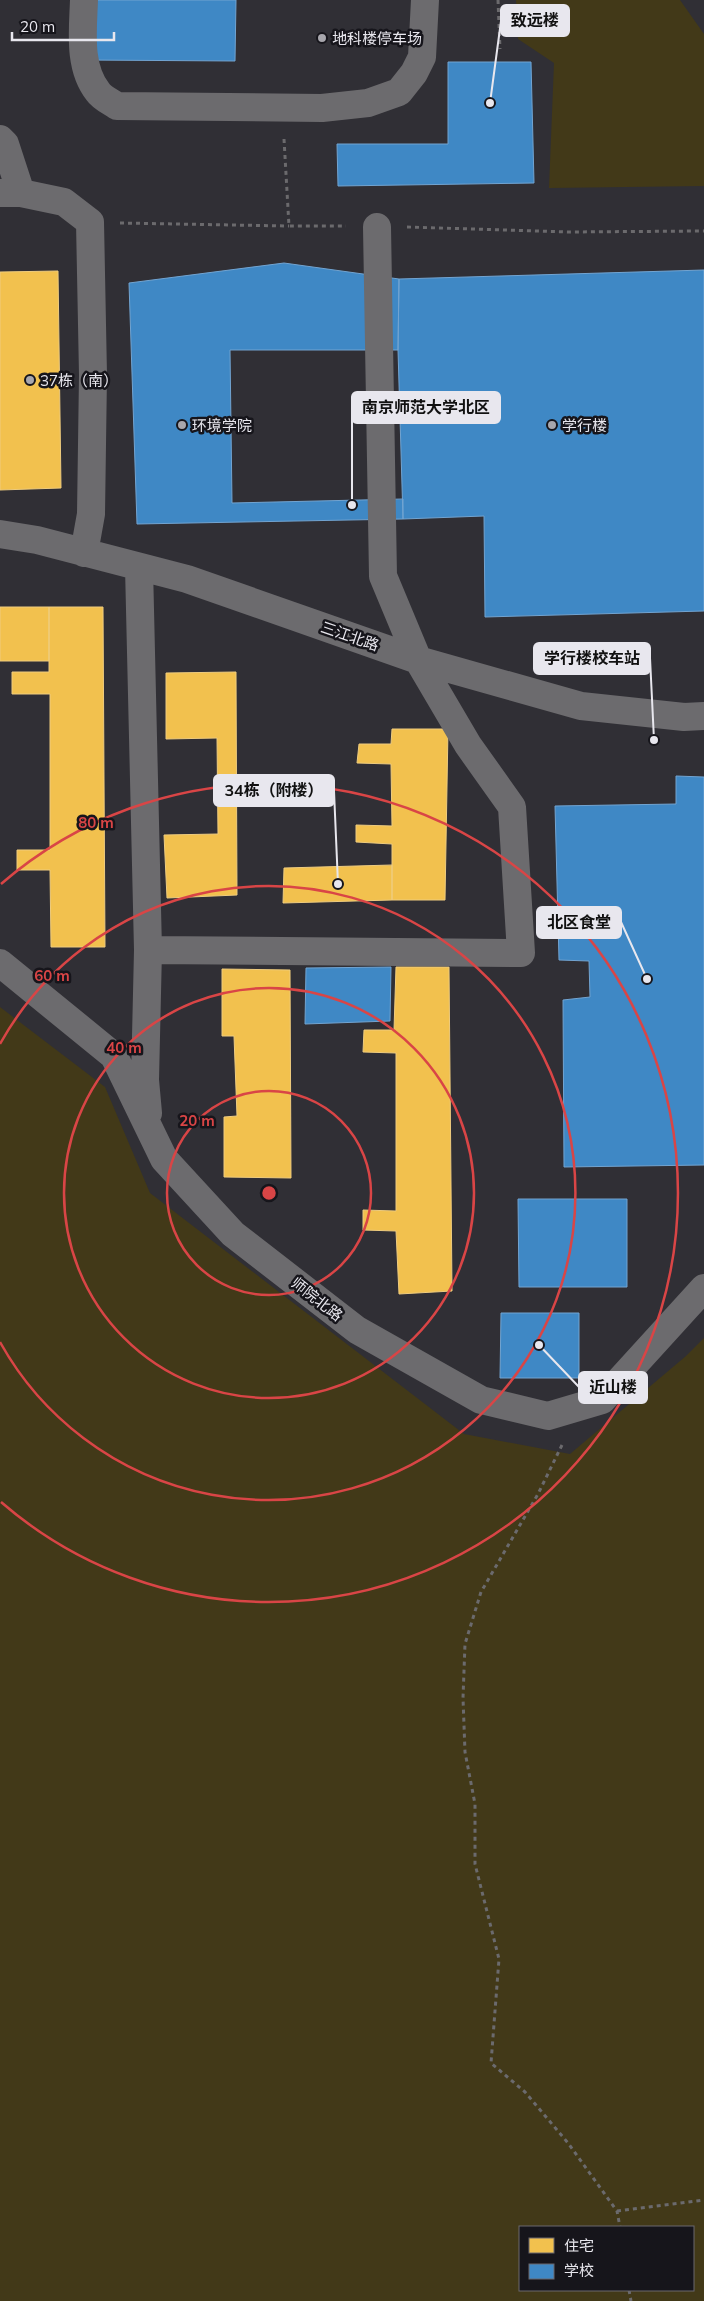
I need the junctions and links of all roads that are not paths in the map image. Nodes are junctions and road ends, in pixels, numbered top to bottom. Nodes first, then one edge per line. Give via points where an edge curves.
1 (84, 0) edge
2 (425, 0) edge
3 (0, 139) edge
4 (11, 193) edge
5 (377, 227) road end
6 (0, 534) edge
7 (84, 552) junction
8 (139, 567) junction
9 (418, 660) junction
10 (704, 716) edge
11 (148, 950) junction
12 (0, 963) edge
13 (150, 1129) junction
14 (704, 1288) edge

1 - 2 street via 86,70 99,93 117,106 282,108 322,108 368,102 399,92 422,57
3 - 4 street via 5,144
4 - 7 street via 64,202 90,222 94,375 91,514
5 - 9 street via 383,576
6 - 7 street, 三江北路
7 - 8 street, 三江北路
8 - 9 street, 三江北路 via 187,579
8 - 11 street
9 - 10 street, 三江北路 via 581,706 684,717
9 - 11 street via 468,745 512,808 521,953
11 - 13 street via 145,1080
12 - 13 street, 师院北路 via 114,1056
13 - 14 street, 师院北路 via 164,1159 233,1234 357,1330 481,1400 548,1416 602,1400

